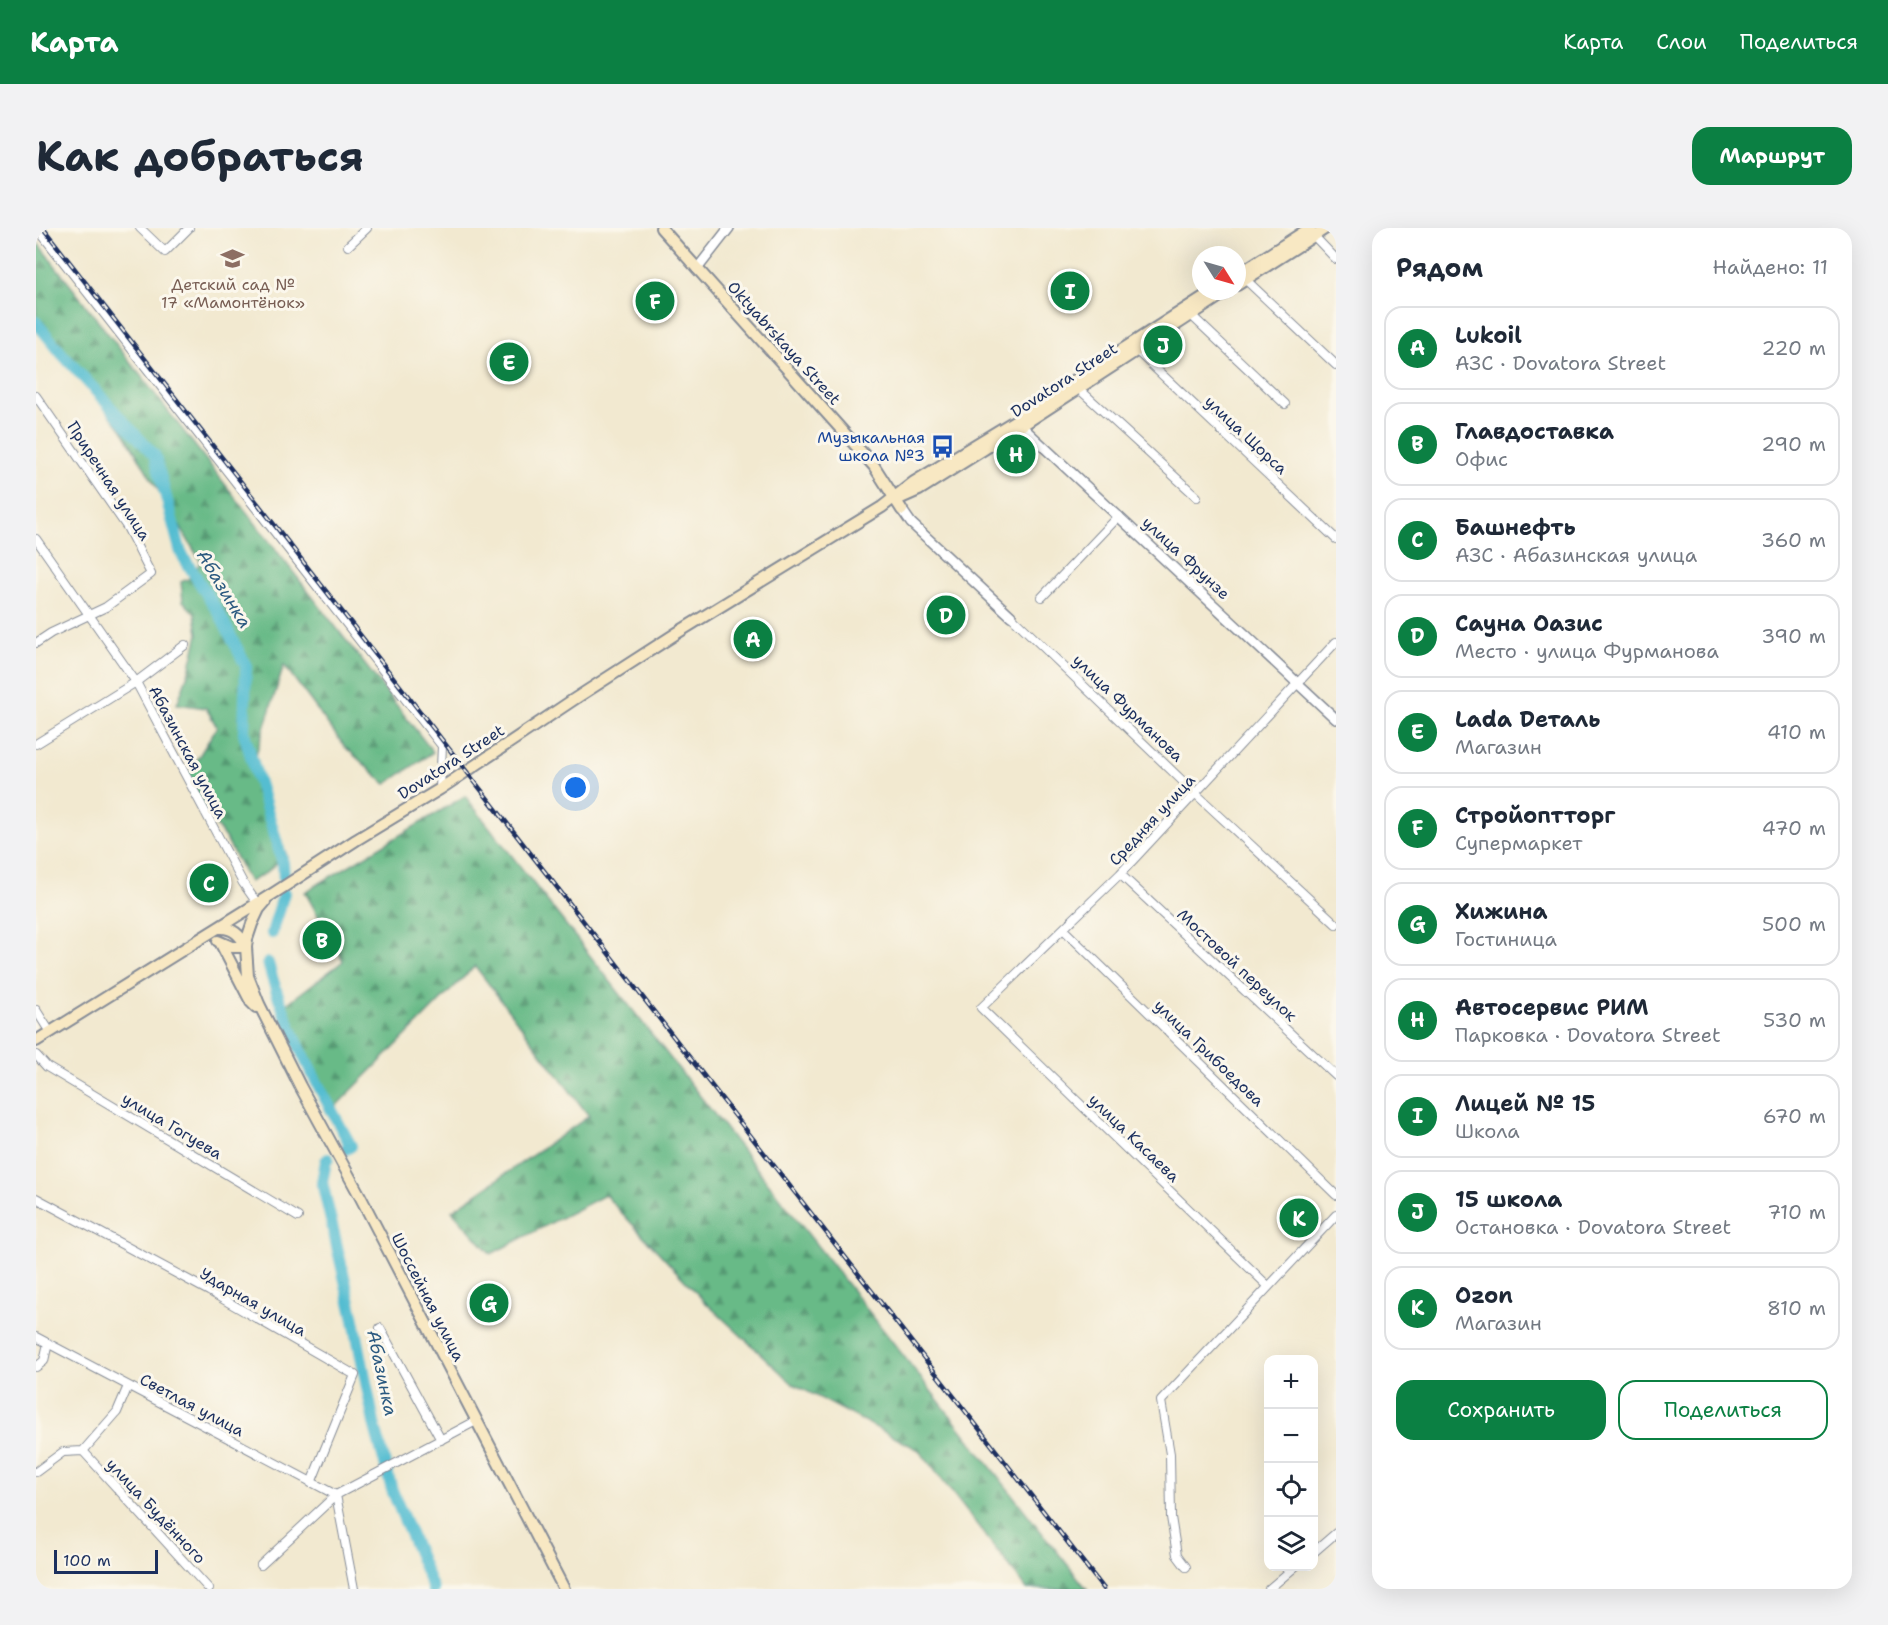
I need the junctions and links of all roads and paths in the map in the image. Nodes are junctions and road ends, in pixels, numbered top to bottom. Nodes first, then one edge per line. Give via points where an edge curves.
1 (37, 228) edge
2 (140, 228) edge
3 (189, 228) edge
4 (368, 228) edge
5 (661, 228) edge
6 (669, 228) edge
7 (729, 228) edge
8 (1326, 228) edge
9 (1312, 232) edge
10 (348, 246) dead end
11 (1336, 259) edge
12 (699, 266) junction
13 (1246, 276) edge
14 (1246, 285) edge
15 (1199, 300) edge
16 (1214, 300) edge
17 (1191, 315) junction
18 (1137, 351) junction
19 (1336, 365) edge
20 (1078, 388) junction
21 (36, 396) edge
22 (1285, 404) dead end
23 (1018, 423) junction
24 (1197, 497) dead end
25 (898, 500) junction
26 (1119, 516) junction
27 (36, 539) edge
28 (1336, 539) edge
29 (1042, 597) dead end
30 (1011, 616) joint
31 (89, 617) junction
32 (1336, 642) edge
33 (36, 643) edge
34 (185, 645) dead end
35 (136, 682) junction
36 (1298, 683) junction
37 (1336, 718) edge
38 (36, 744) edge
39 (440, 789) junction
40 (1196, 794) junction
41 (1120, 874) junction
42 (274, 893) junction
43 (256, 903) junction
44 (1336, 924) edge
45 (219, 927) junction
46 (1064, 930) junction
47 (198, 940) junction
48 (220, 942) junction
49 (246, 947) junction
50 (981, 1008) joint
51 (36, 1010) edge
52 (266, 1018) junction
53 (51, 1032) junction
54 (36, 1041) edge
55 (36, 1055) edge
56 (1336, 1076) edge
57 (1336, 1195) edge
58 (36, 1198) edge
59 (1336, 1215) edge
60 (298, 1216) dead end
61 (1268, 1286) junction
62 (380, 1328) dead end
63 (36, 1337) edge
64 (48, 1343) junction
65 (36, 1367) edge
66 (128, 1386) junction
67 (474, 1422) junction
68 (441, 1440) junction
69 (83, 1451) junction
70 (36, 1472) edge
71 (311, 1483) junction
72 (336, 1495) junction
73 (1336, 1534) edge
74 (1318, 1549) edge
75 (261, 1565) dead end
76 (1186, 1567) dead end
77 (1290, 1571) edge
78 (209, 1589) edge
79 (354, 1589) edge
80 (559, 1589) edge
81 (564, 1589) edge
82 (1269, 1589) edge

1 - 39 street via 442,746
2 - 3 street via 165,252
4 - 10 street
5 - 12 main road, Oktyabrskaya Street
6 - 12 main road
7 - 12 street
8 - 9 main road
9 - 11 street
9 - 13 main road
12 - 25 main road, Oktyabrskaya Street via 874,466
14 - 19 street
15 - 23 main road, Dovatora Street via 1045,399
16 - 17 main road, Dovatora Street
17 - 18 main road, Dovatora Street
17 - 22 street
18 - 20 main road, Dovatora Street
18 - 28 street, улица Щорса
20 - 23 main road, Dovatora Street
20 - 24 street
21 - 31 street, Приречная улица via 127,527 151,574
23 - 25 main road, Dovatora Street
23 - 26 street, улица Фрунзе
25 - 30 street, улица Фурманова via 911,523
25 - 39 main road, Dovatora Street via 658,645
26 - 29 street
26 - 36 street, улица Фрунзе
27 - 31 street, Абазинская улица
30 - 40 street, улица Фурманова
31 - 33 street
31 - 35 street, Абазинская улица
32 - 36 street, Средняя улица
34 - 35 street
35 - 38 street
35 - 43 street, Абазинская улица
36 - 37 street, улица Фрунзе
36 - 40 street, Средняя улица
39 - 42 main road, Dovatora Street
40 - 41 street, Средняя улица
40 - 44 street, улица Фурманова
41 - 46 street, Средняя улица
41 - 56 street, Мостовой переулок
42 - 43 main road, Dovatora Street
42 - 49 main road
43 - 45 main road, Dovatora Street
45 - 47 main road, Dovatora Street
45 - 49 main road via 234,932
46 - 50 street, Средняя улица
46 - 57 street, улица Грибоедова
47 - 48 main road via 211,938
47 - 53 main road, Dovatora Street
48 - 49 main road
48 - 52 main road, Шоссейная улица via 251,1002
49 - 52 main road, Шоссейная улица via 248,976
50 - 61 street, улица Касаева
51 - 53 street
52 - 67 main road, Шоссейная улица
53 - 54 main road, Dovatora Street
55 - 60 street, улица Гогуева via 47,1068
58 - 71 street, Ударная улица via 209,1291 354,1376
59 - 61 street
61 - 76 street via 1161,1401 1170,1454 1171,1517 1177,1555
62 - 68 street
63 - 64 street, Светлая улица
64 - 65 street via 44,1361
64 - 66 street, Светлая улица
66 - 69 street via 117,1412
66 - 71 street, Светлая улица
67 - 68 street
67 - 80 main road, Шоссейная улица
67 - 81 main road, Шоссейная улица
68 - 72 street
69 - 70 street via 63,1452
69 - 78 street, улица Будённого
71 - 72 street, Светлая улица
72 - 75 street
72 - 79 street
73 - 74 street
77 - 82 street

